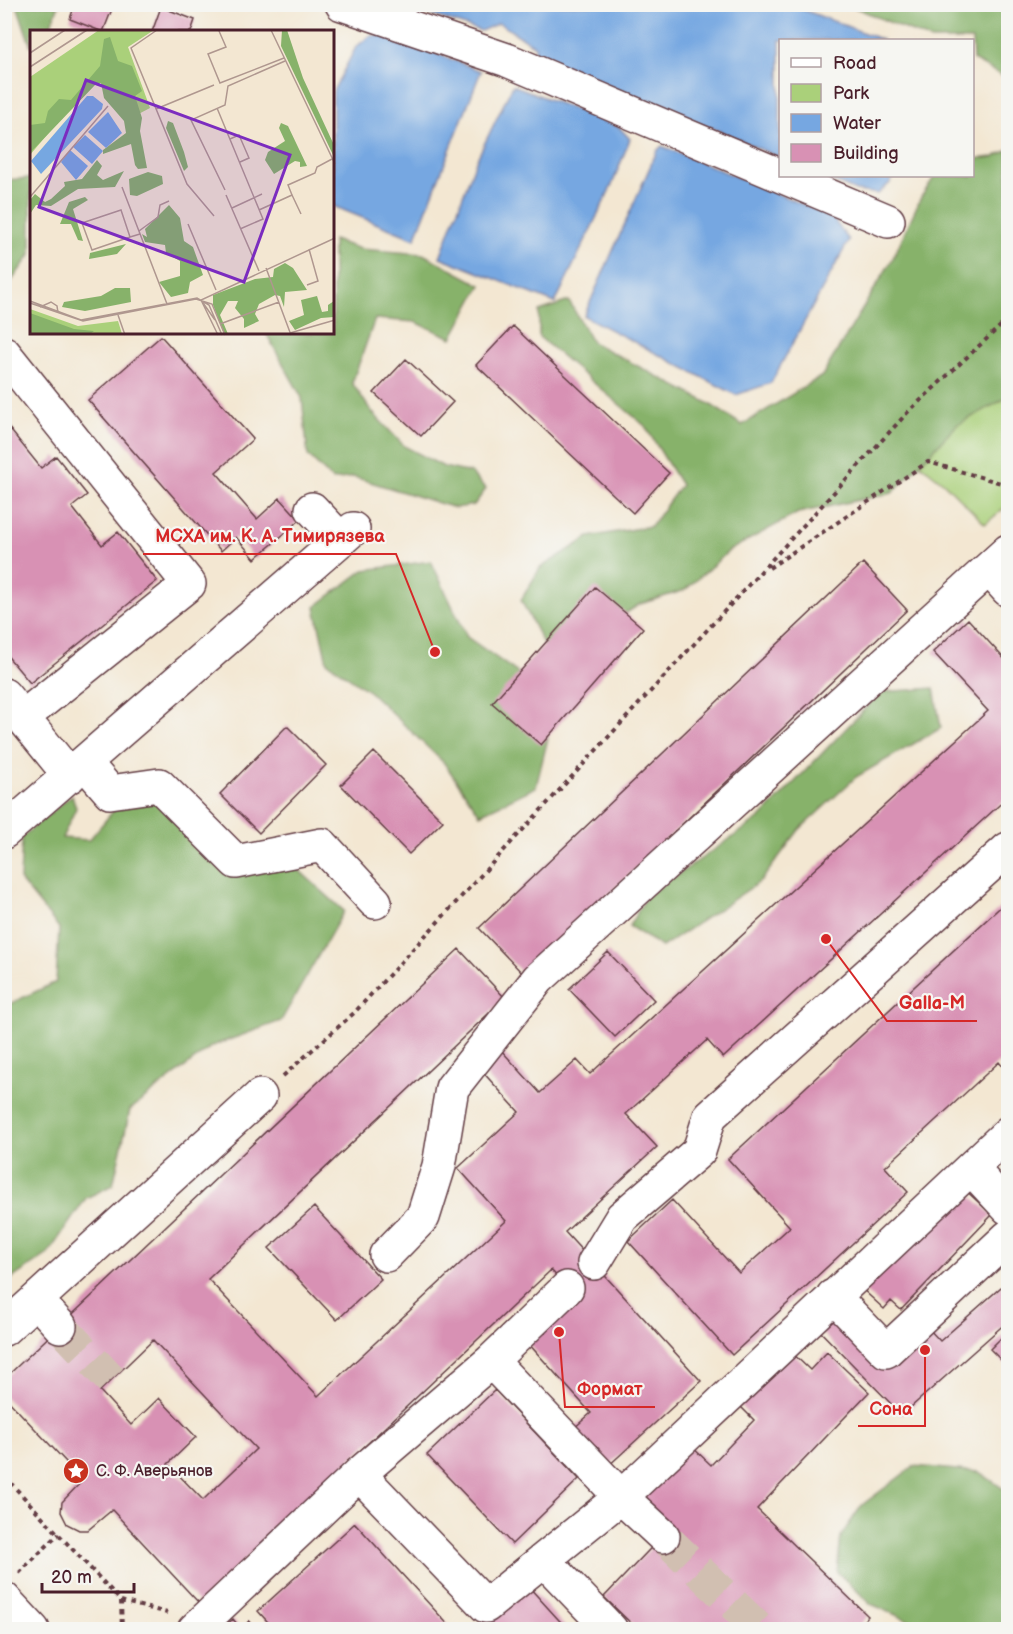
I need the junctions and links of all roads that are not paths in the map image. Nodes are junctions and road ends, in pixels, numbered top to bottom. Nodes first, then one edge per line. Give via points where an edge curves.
1 (342, 4) edge
2 (779, 175) edge
3 (784, 177) edge
4 (888, 221) dead end
5 (4, 353) edge
6 (312, 509) dead end
7 (1002, 570) edge
8 (14, 706) edge
9 (78, 769) junction
10 (4, 832) edge
11 (1008, 849) edge
12 (375, 902) dead end
13 (260, 1096) road end
14 (1008, 1133) edge
15 (971, 1168) junction
16 (1008, 1208) edge
17 (1008, 1237) edge
18 (386, 1255) dead end
19 (594, 1263) dead end
20 (567, 1288) dead end
21 (833, 1296) junction
22 (36, 1300) junction
23 (60, 1326) tunnel mouth
24 (4, 1329) edge
25 (491, 1361) junction
26 (359, 1474) junction
27 (621, 1497) junction
28 (663, 1536) tunnel mouth
29 (544, 1560) junction
30 (10, 1588) edge
31 (198, 1626) edge
32 (33, 1629) edge
33 (611, 1629) edge

1 - 2 street via 507,60
3 - 4 street
5 - 8 street via 189,584
6 - 9 street via 347,534
7 - 18 street via 538,980 452,1089 439,1166 423,1217
8 - 9 street
9 - 10 street
9 - 12 street via 110,792 159,785 236,861 322,845
11 - 19 street via 710,1116 699,1151 622,1218
13 - 22 street
14 - 15 street
15 - 16 street
15 - 21 street
17 - 21 street via 886,1351
20 - 25 street
21 - 27 street
22 - 23 street
22 - 24 street
25 - 26 street
25 - 27 street
26 - 29 street via 486,1606
26 - 31 street
27 - 28 street
27 - 29 street
29 - 33 street
30 - 32 street

